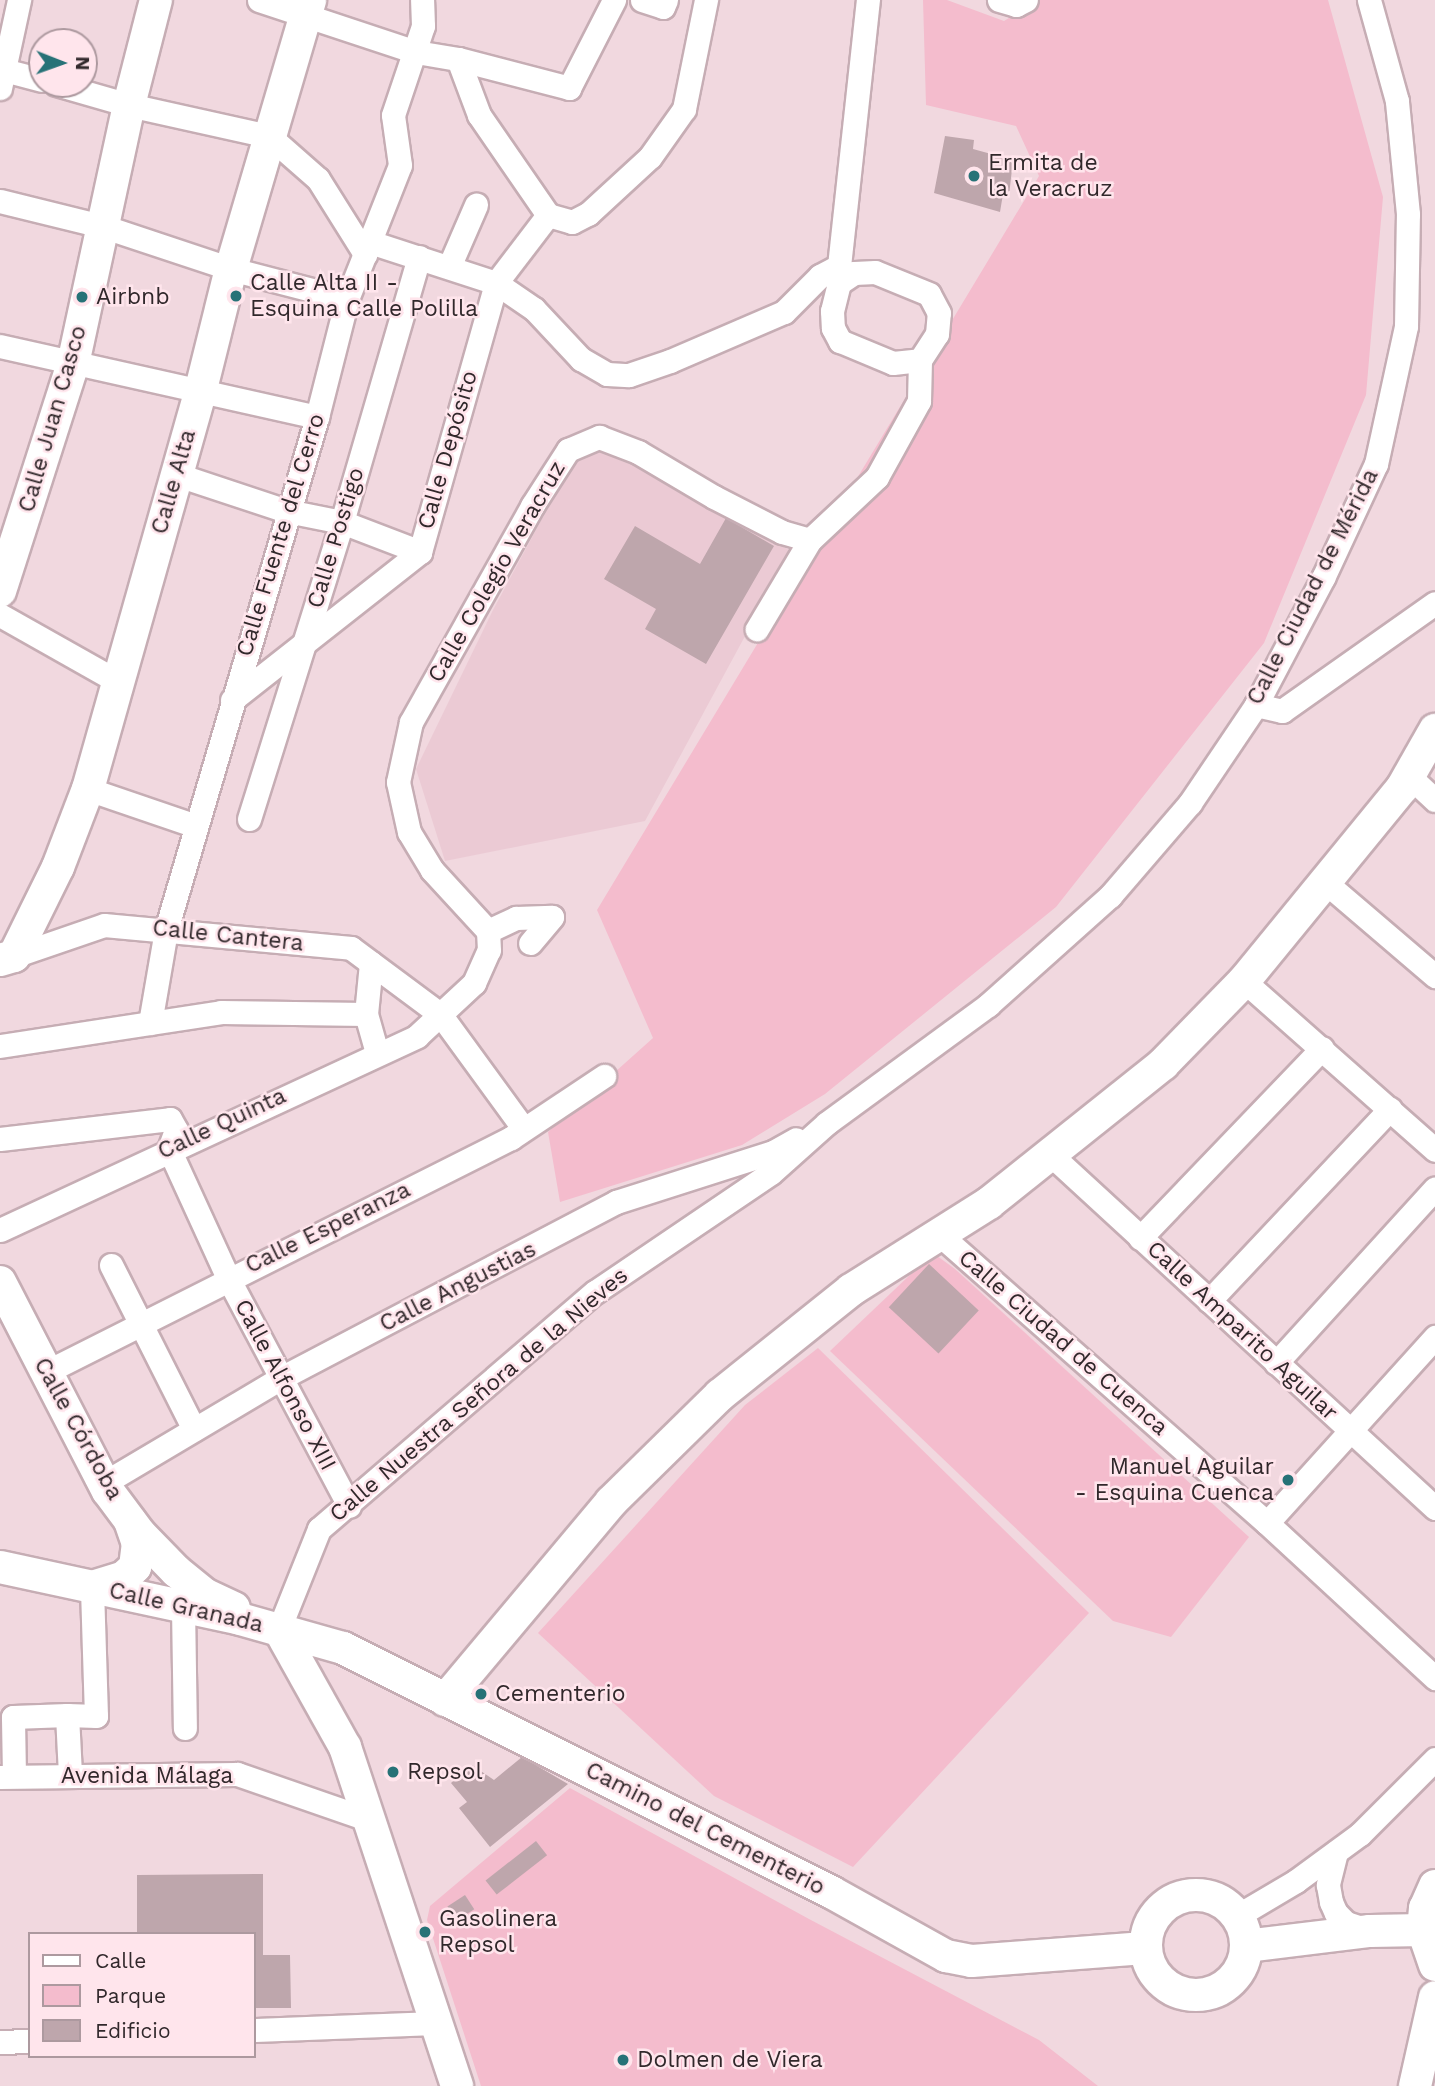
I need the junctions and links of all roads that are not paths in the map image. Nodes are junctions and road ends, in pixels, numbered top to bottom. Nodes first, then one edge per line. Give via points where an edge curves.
1 (19, 0) edge
2 (156, 0) edge
3 (259, 0) edge
4 (422, 0) edge
5 (614, 0) edge
6 (706, 0) edge
7 (868, 0) edge
8 (999, 0) edge
9 (1026, 0) edge
10 (1369, 0) edge
11 (307, 7) edge
12 (416, 52) junction
13 (458, 59) junction
14 (1, 75) edge
15 (28, 78) edge
16 (98, 96) edge
17 (129, 105) junction
18 (269, 136) junction
19 (0, 201) edge
20 (476, 205) dead end
21 (548, 215) junction
22 (103, 226) junction
23 (368, 248) junction
24 (419, 257) junction
25 (449, 267) junction
26 (231, 269) junction
27 (843, 272) junction
28 (496, 283) junction
29 (347, 299) junction
30 (0, 346) edge
31 (920, 360) junction
32 (73, 364) junction
33 (200, 393) junction
34 (317, 417) junction
35 (175, 474) junction
36 (287, 511) junction
37 (342, 522) junction
38 (810, 540) junction
39 (420, 552) junction
40 (0, 591) edge
41 (1435, 603) edge
42 (0, 615) edge
43 (757, 629) dead end
44 (302, 645) junction
45 (119, 682) junction
46 (232, 700) junction
47 (1256, 705) junction
48 (1435, 730) edge
49 (1409, 776) junction
50 (88, 789) junction
51 (1435, 800) edge
52 (249, 819) dead end
53 (196, 826) junction
54 (1325, 882) junction
55 (166, 930) junction
56 (488, 930) junction
57 (530, 943) dead end
58 (7, 958) edge
59 (371, 963) junction
60 (1435, 976) edge
61 (1244, 981) junction
62 (366, 1014) junction
63 (440, 1014) junction
64 (150, 1023) junction
65 (0, 1046) edge
66 (1322, 1048) junction
67 (377, 1053) junction
68 (604, 1076) dead end
69 (1390, 1109) junction
70 (827, 1123) junction
71 (524, 1129) junction
72 (0, 1139) edge
73 (169, 1149) junction
74 (1435, 1150) edge
75 (1050, 1154) junction
76 (1435, 1188) edge
77 (0, 1230) edge
78 (939, 1234) junction
79 (1140, 1238) junction
80 (111, 1265) dead end
81 (228, 1278) junction
82 (1209, 1301) junction
83 (4, 1302) edge
84 (142, 1326) junction
85 (1435, 1337) edge
86 (1276, 1363) junction
87 (46, 1371) junction
88 (279, 1379) junction
89 (194, 1429) junction
90 (1350, 1430) junction
91 (104, 1483) junction
92 (349, 1506) junction
93 (1435, 1508) edge
94 (131, 1521) junction
95 (1266, 1523) junction
96 (0, 1567) edge
97 (92, 1587) junction
98 (183, 1607) junction
99 (279, 1629) junction
100 (1435, 1678) edge
101 (445, 1700) junction
102 (67, 1715) junction
103 (185, 1728) dead end
104 (1435, 1759) edge
105 (69, 1774) junction
106 (7, 1776) edge
107 (370, 1820) junction
108 (1336, 1852) junction
109 (1435, 1886) edge
110 (1237, 1916) junction
111 (1423, 1930) junction
112 (1370, 1931) junction
113 (1246, 1946) junction
114 (1145, 1948) junction
115 (1435, 1965) edge
116 (1435, 1997) edge
117 (436, 2023) junction
118 (256, 2030) edge
119 (28, 2041) edge
120 (0, 2042) edge
121 (457, 2086) edge
122 (1415, 2086) edge

1 - 14 street
2 - 17 street, Calle Juan Casco
3 - 11 street
4 - 12 street, Calle Fuente del Cerro via 424,26
5 - 13 street via 569,88
6 - 21 street via 684,109 650,157 588,214 572,222
7 - 27 street
8 - 9 street via 1016,5
10 - 47 street, Calle Ciudad de Mérida via 1397,101 1408,214 1406,326 1376,464
11 - 12 street
11 - 18 street, Calle Alta
12 - 13 street
12 - 23 street, Calle Fuente del Cerro via 393,115 400,165
13 - 21 street via 479,115
14 - 15 street
16 - 17 street
17 - 18 street
17 - 22 street, Calle Juan Casco
18 - 23 street via 318,179
18 - 26 street, Calle Alta
19 - 22 street
20 - 25 street
21 - 28 street, Calle Depósito
22 - 26 street
22 - 32 street, Calle Juan Casco
23 - 24 street
23 - 29 street, Calle Fuente del Cerro
24 - 25 street
24 - 37 street, Calle Postigo
25 - 28 street
26 - 29 street
26 - 33 street, Calle Alta
27 - 28 street via 820,276 784,312 629,375 607,374 581,359 534,309
27 - 31 street via 834,297 833,328 840,341 893,363
27 - 31 street via 875,272 929,294 939,313 937,334
28 - 39 street, Calle Depósito
29 - 34 street, Calle Fuente del Cerro
30 - 32 street
31 - 38 street via 919,401 877,477
32 - 33 street
32 - 40 street, Calle Juan Casco
33 - 34 street
33 - 35 street, Calle Alta
34 - 36 street, Calle Fuente del Cerro
35 - 36 street
35 - 45 street, Calle Alta
36 - 37 street
36 - 46 street, Calle Fuente del Cerro
37 - 39 street
37 - 44 street, Calle Postigo
38 - 43 street
38 - 56 street, Calle Colegio Veracruz via 782,532 638,452 599,438 568,450 411,722 398,782 409,832 432,870
39 - 44 street, Calle Depósito
41 - 47 street via 1282,711
42 - 45 street
44 - 46 street, Calle Depósito
44 - 52 street, Calle Postigo
45 - 50 street, Calle Alta
46 - 53 street, Calle Fuente del Cerro
47 - 70 street, Calle Ciudad de Mérida via 1190,803 1110,896 988,1005
48 - 49 street
49 - 51 street
49 - 54 street
50 - 53 street
50 - 58 street, Calle Alta via 58,867
53 - 55 street, Calle Fuente del Cerro
54 - 60 street
54 - 61 street
55 - 58 street, Calle Cantera via 104,925
55 - 59 street, Calle Cantera via 351,948
55 - 64 street, Calle Fuente del Cerro
56 - 57 street via 516,918 552,917
56 - 63 street via 489,950 474,983
59 - 62 street
59 - 63 street, Calle Cantera
61 - 66 street
61 - 75 street via 1163,1064
62 - 64 street via 221,1012
62 - 67 street
63 - 67 street, Calle Quinta via 417,1035
63 - 71 street, Calle Cantera
64 - 65 street
66 - 69 street
66 - 79 street
67 - 73 street, Calle Quinta
68 - 71 street, Calle Esperanza
69 - 74 street
69 - 82 street
70 - 88 street, Calle Angustias via 773,1152 616,1202
70 - 92 street, Calle Nuestra Señora de la Nieves via 771,1173 595,1292
71 - 81 street, Calle Esperanza
72 - 73 street via 170,1119 176,1130
73 - 77 street, Calle Quinta
73 - 81 street, Calle Alfonso XIII
75 - 78 street via 989,1203
75 - 79 street, Calle Amparito Aguilar
76 - 86 street
78 - 95 street, Calle Ciudad de Cuenca
78 - 101 street via 851,1290 720,1395 611,1502
79 - 82 street, Calle Amparito Aguilar
80 - 84 street
81 - 84 street, Calle Esperanza
81 - 88 street, Calle Alfonso XIII
82 - 86 street, Calle Amparito Aguilar
83 - 87 street, Calle Córdoba
84 - 87 street, Calle Esperanza
84 - 89 street
85 - 90 street
86 - 90 street, Calle Amparito Aguilar
87 - 91 street, Calle Córdoba
88 - 89 street, Calle Angustias
88 - 92 street, Calle Alfonso XIII
89 - 91 street, Calle Angustias
90 - 93 street, Calle Amparito Aguilar
90 - 95 street
91 - 94 street, Calle Córdoba
92 - 99 street, Calle Nuestra Señora de la Nieves via 319,1529
94 - 97 street, Calle Granada via 138,1544 135,1567 124,1577
94 - 99 street, Calle Córdoba via 197,1589
95 - 100 street, Calle Ciudad de Cuenca
96 - 97 street, Calle Granada
97 - 98 street, Calle Granada
97 - 102 street via 96,1716
98 - 99 street, Calle Granada
98 - 103 street
99 - 101 street, Camino del Cementerio via 343,1648
99 - 107 street via 345,1746
101 - 114 street, Camino del Cementerio via 831,1892 946,1956 972,1961
102 - 105 street
102 - 106 street via 13,1717
104 - 108 street
105 - 106 street, Avenida Málaga
105 - 107 street, Avenida Málaga via 237,1774
107 - 117 street
108 - 110 street
108 - 112 street via 1328,1885 1331,1902 1346,1923
109 - 111 street via 1425,1908
110 - 113 street
110 - 114 street via 1211,1897 1179,1897 1153,1917
111 - 112 street
111 - 115 street
112 - 113 street
113 - 114 street via 1234,1978 1221,1989 1188,1996 1165,1985 1149,1965
116 - 122 street
117 - 118 street
117 - 121 street
119 - 120 street

